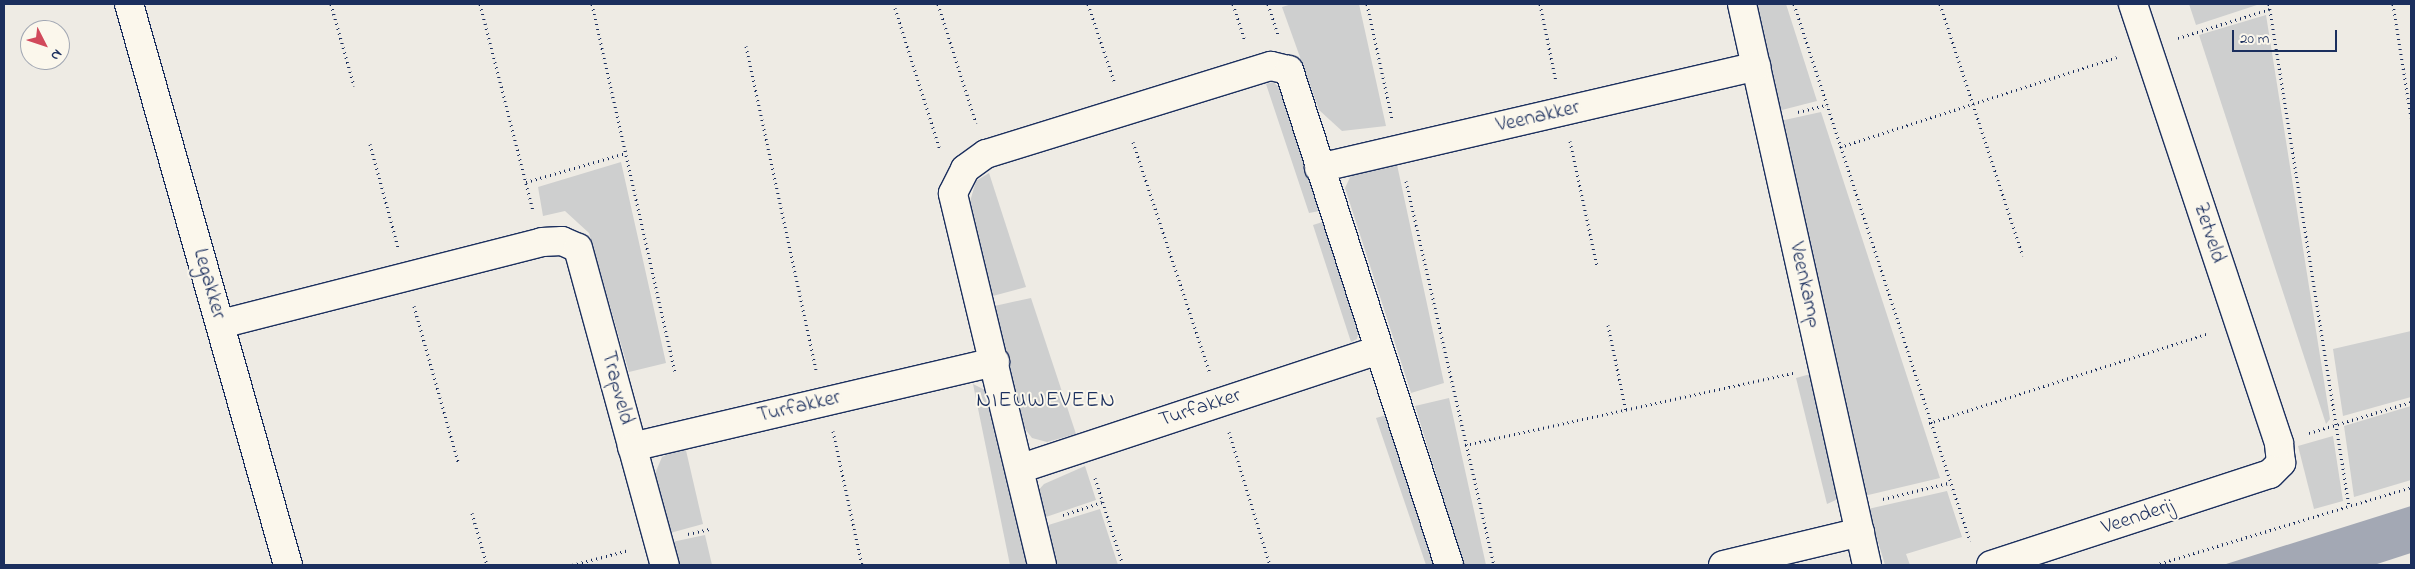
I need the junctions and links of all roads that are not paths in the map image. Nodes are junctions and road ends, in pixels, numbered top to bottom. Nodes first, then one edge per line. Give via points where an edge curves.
1 (129, 4) edge
2 (1742, 4) edge
3 (2133, 4) edge
4 (1756, 66) junction
5 (1319, 168) junction
6 (221, 324) junction
7 (1379, 350) junction
8 (995, 362) junction
9 (632, 447) junction
10 (2280, 453) joint
11 (1022, 468) junction
12 (1860, 532) junction
13 (1982, 556) edge
14 (288, 565) edge
15 (665, 565) edge
16 (1042, 565) edge
17 (1450, 565) edge
18 (1723, 565) edge
19 (1867, 565) edge

1 - 6 street, Legakker
2 - 4 street, Veenkamp
3 - 10 street, Zetveld
4 - 5 street, Veenakker
4 - 12 street, Veenkamp
5 - 7 street
5 - 8 street via 1289,70 1271,66 986,154 964,169 953,193
6 - 9 street, Trapveld via 542,242 562,241 578,248
6 - 14 street, Legakker
7 - 11 street, Turfakker
7 - 17 street
8 - 9 street, Turfakker
8 - 11 street
9 - 15 street, Trapveld
10 - 13 street, Veenderij via 2270,474
11 - 16 street
12 - 18 street
12 - 19 street, Veenkamp

